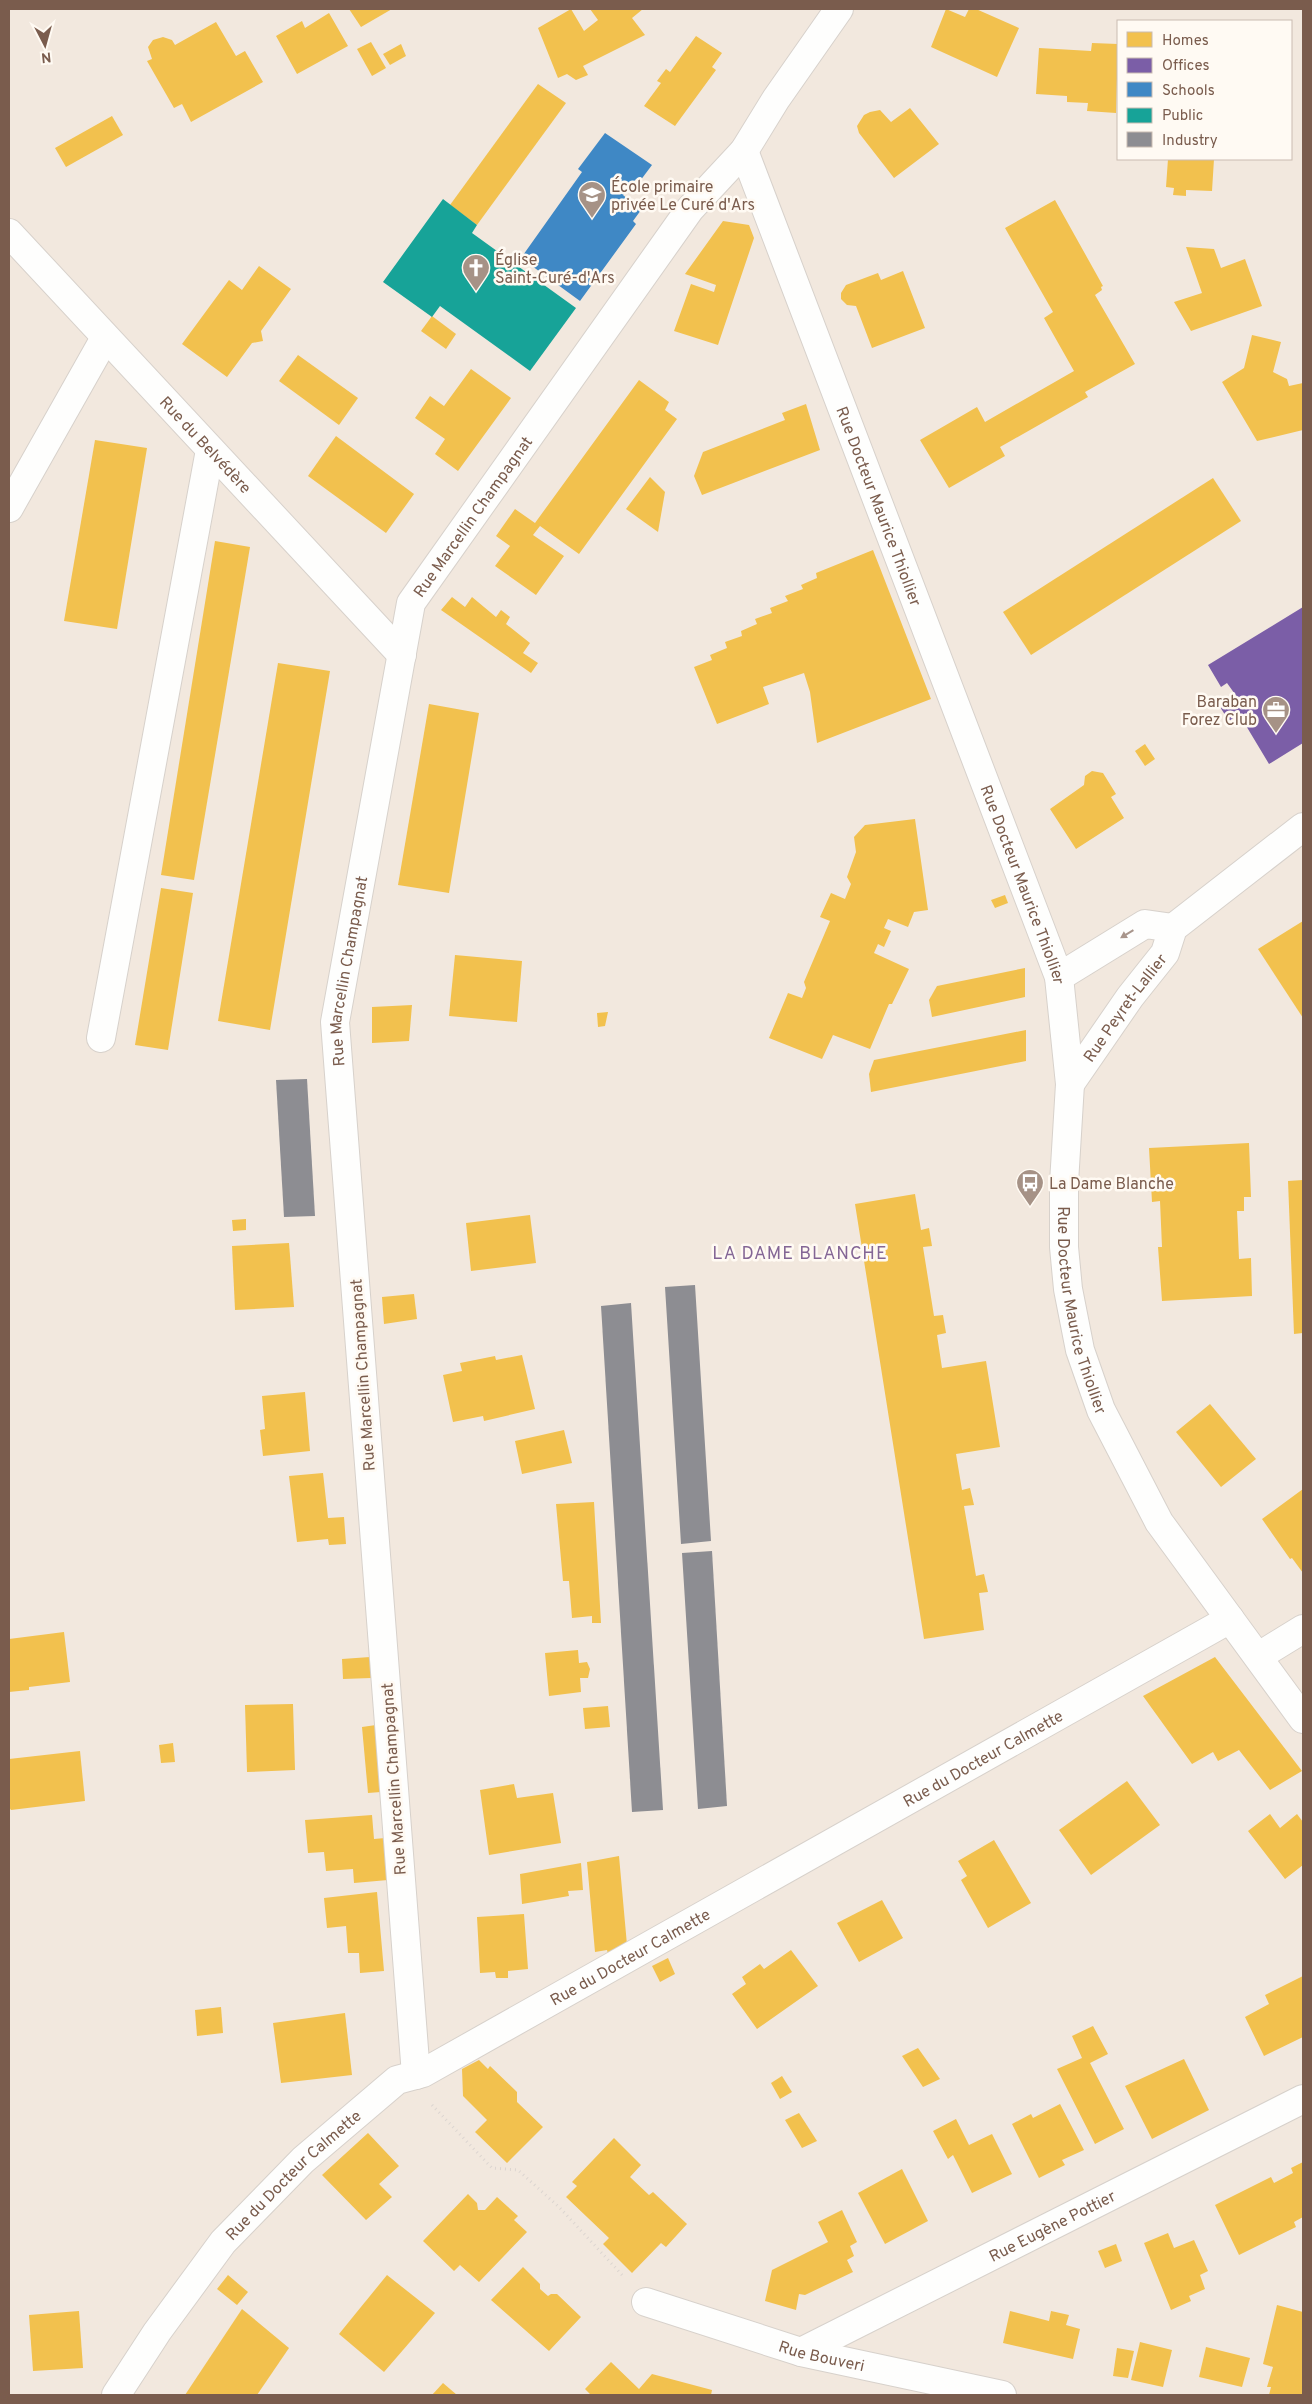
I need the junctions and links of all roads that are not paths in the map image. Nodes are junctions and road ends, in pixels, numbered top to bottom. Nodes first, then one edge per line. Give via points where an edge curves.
1 (839, 9) edge
2 (744, 151) junction
3 (9, 233) edge
4 (105, 338) junction
5 (210, 450) junction
6 (9, 508) edge
7 (402, 655) junction
8 (1303, 827) edge
9 (1173, 928) junction
10 (1059, 977) junction
11 (101, 1038) dead end
12 (1070, 1084) junction
13 (1230, 1619) junction
14 (1303, 1629) edge
15 (1259, 1656) junction
16 (1303, 1719) edge
17 (420, 2074) junction
18 (1303, 2099) edge
19 (646, 2302) road end
20 (801, 2352) junction
21 (116, 2395) edge
22 (1002, 2395) edge

1 - 2 street, Rue Marcellin Champagnat
2 - 7 street, Rue Marcellin Champagnat via 690,209 411,603
2 - 10 street, Rue Docteur Maurice Thiollier
3 - 4 street, Rue du Belvédère
4 - 5 street, Rue du Belvédère
4 - 6 street
5 - 7 street, Rue du Belvédère
5 - 11 street
7 - 17 street, Rue Marcellin Champagnat via 336,1022
8 - 9 street
9 -> 10 street via 1145,924
9 - 12 street, Rue Peyret-Lallier via 1165,953 1130,997
10 - 12 street, Rue Docteur Maurice Thiollier
12 - 13 street, Rue Docteur Maurice Thiollier via 1064,1247 1080,1350 1101,1410 1159,1522
13 - 15 street, Rue Docteur Maurice Thiollier
13 - 17 street, Rue du Docteur Calmette
14 - 15 street
15 - 16 street, Rue Docteur Maurice Thiollier
17 - 21 street, Rue du Docteur Calmette via 397,2080 303,2160 223,2242 157,2332
18 - 20 street, Rue Eugène Pottier
19 - 20 street, Rue Bouveri
20 - 22 street, Rue Bouveri

